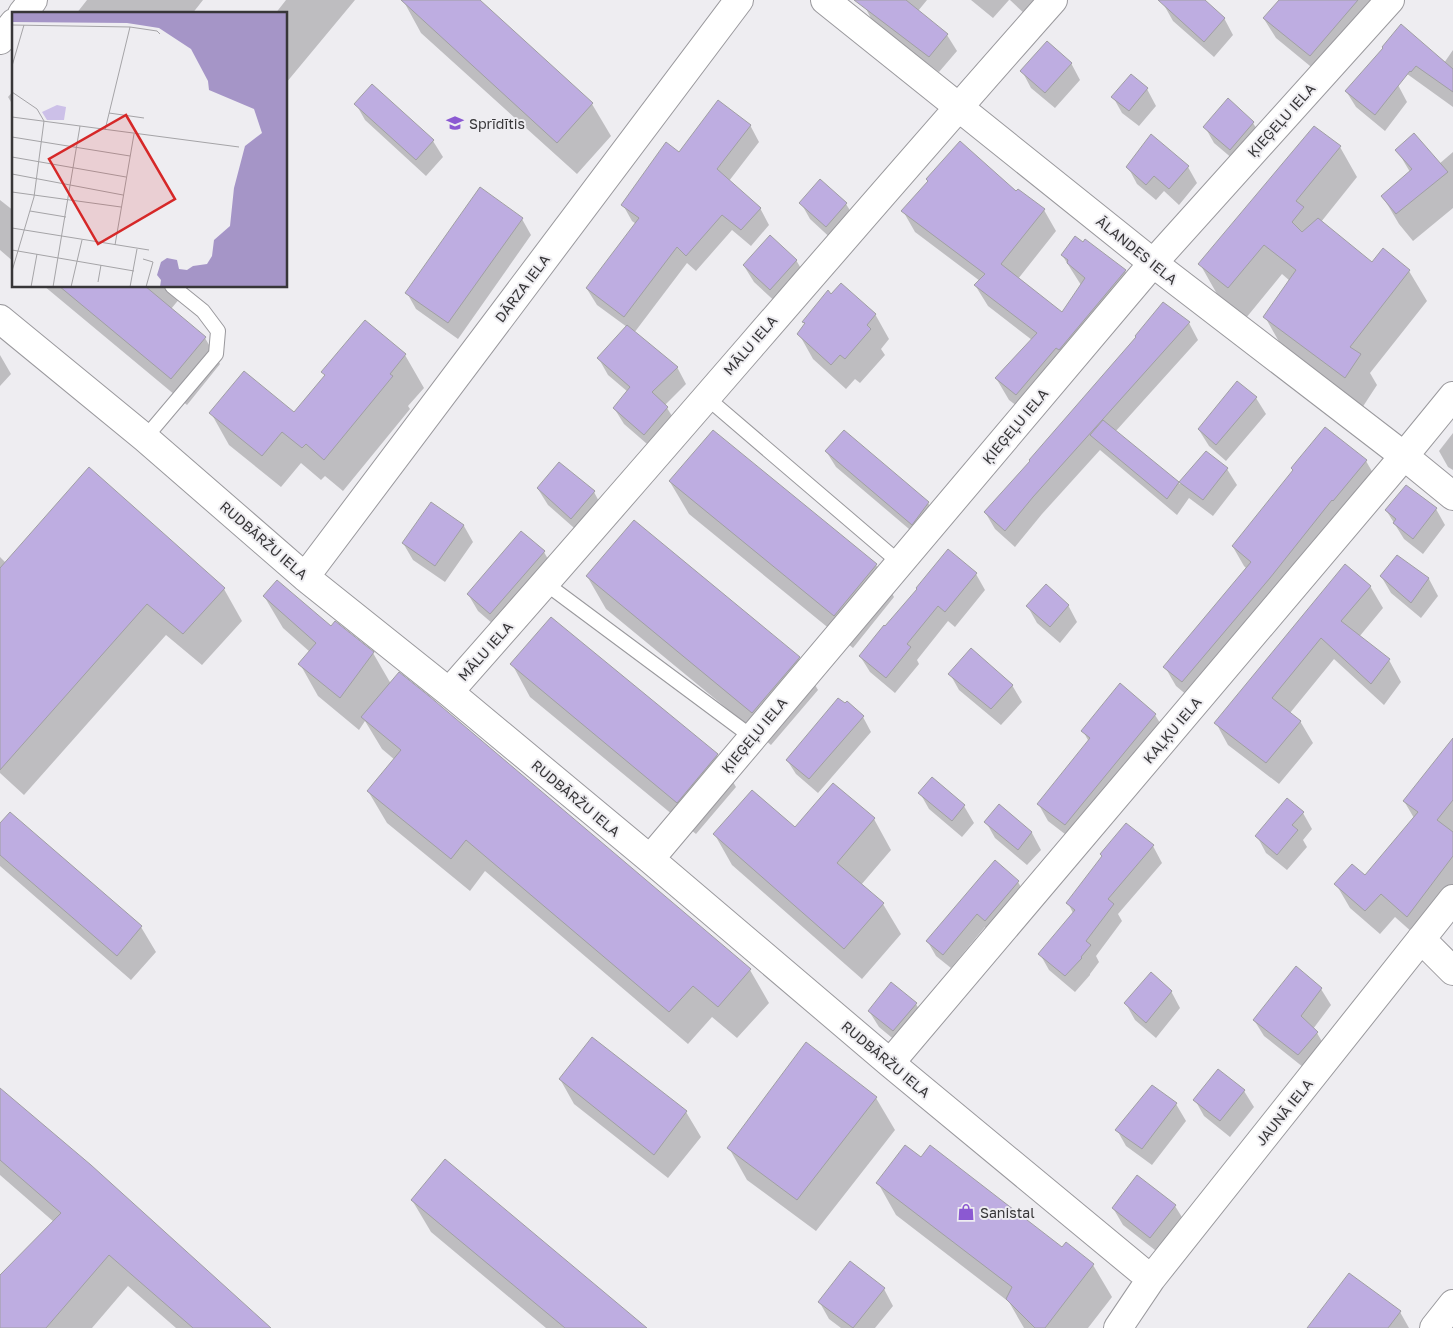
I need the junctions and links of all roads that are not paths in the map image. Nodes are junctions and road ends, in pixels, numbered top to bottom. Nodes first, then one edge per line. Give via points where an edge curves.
1 (33, 0) edge
2 (739, 0) edge
3 (826, 0) edge
4 (1053, 0) edge
5 (1390, 0) edge
6 (24, 12) edge
7 (12, 25) edge
8 (0, 40) edge
9 (959, 106) junction
10 (1153, 263) junction
11 (178, 288) edge
12 (0, 319) edge
13 (1453, 396) edge
14 (706, 397) junction
15 (145, 438) junction
16 (1404, 456) junction
17 (1453, 496) edge
18 (900, 562) junction
19 (306, 577) junction
20 (545, 583) junction
21 (449, 692) junction
22 (752, 737) junction
23 (650, 859) junction
24 (1453, 899) edge
25 (1422, 939) junction
26 (1453, 971) edge
27 (890, 1063) junction
28 (1151, 1279) junction
29 (1453, 1304) edge
30 (1118, 1328) edge
31 (1434, 1328) edge

1 - 6 street
2 - 19 street, DĀRZA IELA
3 - 9 street, ĀLANDES IELA
4 - 9 street, MĀLU IELA
5 - 10 street, ĶIEĢEĻU IELA
7 - 8 street
9 - 10 street, ĀLANDES IELA
9 - 14 street, MĀLU IELA
10 - 16 street, ĀLANDES IELA
10 - 18 street, ĶIEĢEĻU IELA
11 - 15 lane via 203,311 218,331 216,354
12 - 15 street, RUDBĀRŽU IELA
13 - 16 street, KAĻĶU IELA
14 - 18 lane
14 - 20 street, MĀLU IELA
15 - 19 street, RUDBĀRŽU IELA
16 - 17 street, ĀLANDES IELA
16 - 27 street, KAĻĶU IELA
18 - 22 street, ĶIEĢEĻU IELA
19 - 21 street, RUDBĀRŽU IELA
20 - 21 street, MĀLU IELA
20 - 22 lane
21 - 23 street, RUDBĀRŽU IELA
22 - 23 street, ĶIEĢEĻU IELA
23 - 27 street, RUDBĀRŽU IELA
24 - 25 street, JAUNĀ IELA
25 - 26 street
25 - 28 street, JAUNĀ IELA
27 - 28 street, RUDBĀRŽU IELA
28 - 30 street, JAUNĀ IELA
29 - 31 street

